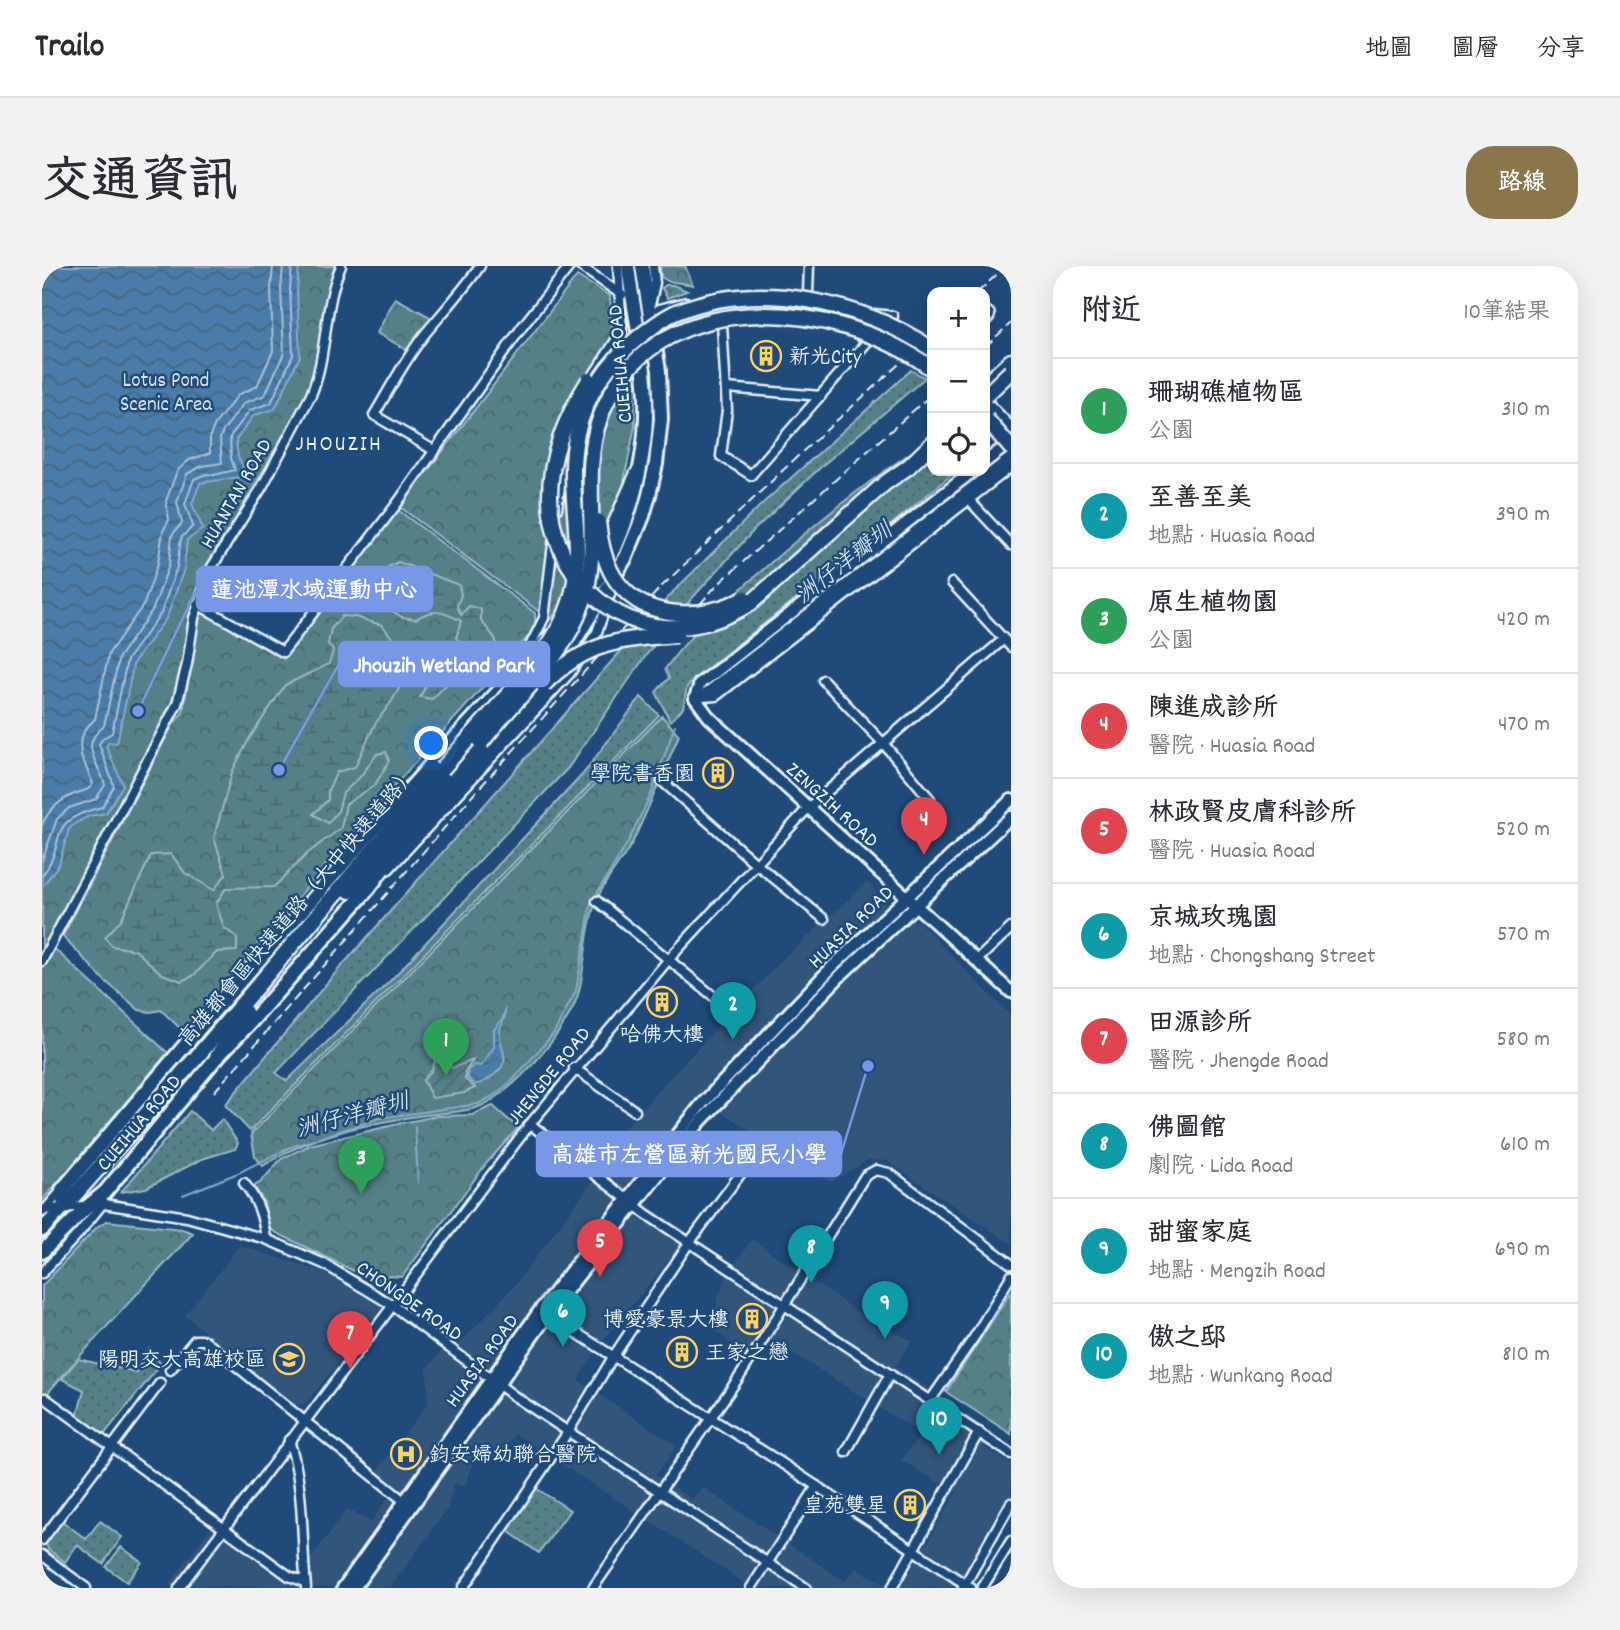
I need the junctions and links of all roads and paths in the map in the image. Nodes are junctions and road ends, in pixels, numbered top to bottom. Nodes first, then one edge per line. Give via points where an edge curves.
1 (341, 266) edge
2 (480, 266) edge
3 (570, 266) edge
4 (580, 266) edge
5 (618, 266) edge
6 (628, 266) edge
7 (642, 266) edge
8 (653, 266) edge
9 (810, 266) edge
10 (808, 294) junction
11 (621, 295) junction
12 (634, 305) junction
13 (839, 306) junction
14 (654, 308) junction
15 (688, 310) junction
16 (793, 316) junction
17 (893, 316) dead end
18 (722, 324) junction
19 (653, 327) junction
20 (694, 327) dead end
21 (622, 331) junction
22 (927, 333) edge
23 (639, 340) junction
24 (659, 344) junction
25 (927, 346) edge
26 (927, 354) edge
27 (1011, 361) edge
28 (927, 366) edge
29 (1011, 371) edge
30 (990, 380) edge
31 (727, 388) junction
32 (990, 391) edge
33 (821, 396) junction
34 (990, 401) edge
35 (990, 409) edge
36 (1011, 422) edge
37 (990, 424) edge
38 (1011, 431) edge
39 (927, 438) edge
40 (1009, 445) edge
41 (927, 449) edge
42 (435, 451) junction
43 (592, 458) junction
44 (990, 458) edge
45 (1011, 459) edge
46 (908, 467) junction
47 (1011, 467) edge
48 (638, 473) junction
49 (967, 476) edge
50 (969, 500) junction
51 (1011, 545) edge
52 (951, 583) dead end
53 (197, 604) junction
54 (1003, 639) junction
55 (1011, 647) edge
56 (517, 670) junction
57 (823, 680) dead end
58 (695, 698) junction
59 (481, 743) junction
60 (883, 743) junction
61 (662, 781) dead end
62 (930, 799) dead end
63 (1011, 800) edge
64 (808, 808) junction
65 (1011, 817) edge
66 (755, 863) junction
67 (597, 901) dead end
68 (912, 901) junction
69 (824, 919) dead end
70 (1011, 928) edge
71 (668, 959) junction
72 (42, 961) edge
73 (976, 961) junction
74 (1011, 992) edge
75 (724, 1005) dead end
76 (217, 1058) junction
77 (575, 1068) junction
78 (635, 1111) dead end
79 (530, 1124) junction
80 (762, 1145) dead end
81 (244, 1183) dead end
82 (62, 1190) junction
83 (104, 1198) junction
84 (630, 1202) junction
85 (88, 1206) junction
86 (64, 1207) junction
87 (43, 1210) edge
88 (42, 1230) edge
89 (266, 1239) junction
90 (689, 1242) junction
91 (42, 1252) edge
92 (1011, 1264) edge
93 (42, 1273) edge
94 (1011, 1276) edge
95 (392, 1305) junction
96 (785, 1305) junction
97 (544, 1313) junction
98 (614, 1357) junction
99 (170, 1370) dead end
100 (890, 1374) junction
101 (494, 1382) junction
102 (160, 1383) dead end
103 (45, 1398) dead end
104 (930, 1401) junction
105 (710, 1418) junction
106 (304, 1420) junction
107 (568, 1432) junction
108 (979, 1432) junction
109 (289, 1440) junction
110 (113, 1446) junction
111 (846, 1452) dead end
112 (1011, 1454) edge
113 (817, 1486) junction
114 (660, 1492) junction
115 (404, 1501) junction
116 (1011, 1503) edge
117 (224, 1527) junction
118 (42, 1540) edge
119 (1011, 1541) edge
120 (914, 1549) junction
121 (42, 1555) edge
122 (767, 1562) junction
123 (306, 1585) edge
124 (966, 1587) edge
125 (86, 1588) edge
126 (179, 1588) edge
127 (343, 1588) edge
128 (354, 1588) edge
129 (463, 1588) edge
130 (593, 1588) edge
131 (751, 1588) edge
132 (806, 1588) edge
133 (892, 1588) edge
134 (982, 1588) edge

1 - 53 street, HUANTAN ROAD via 328,310 317,382 210,570
2 - 42 street via 403,365 374,415
3 - 42 street
4 - 11 street
5 - 11 street, CUEIHUA ROAD
6 - 12 main road, CUEIHUA ROAD
7 - 14 main road, CUEIHUA ROAD
8 - 14 street, CUEIHUA ROAD
9 - 10 street
10 - 14 street via 747,293
10 - 17 street via 871,314
11 - 12 street
11 - 21 street, CUEIHUA ROAD
12 - 14 street
12 - 23 main road, CUEIHUA ROAD
13 - 15 highway, 高雄都會區快速道路（大中快速道路）, bridge via 764,297
13 - 22 highway, bridge via 909,324
13 - 25 highway, 高雄都會區快速道路（大中快速道路）, bridge via 886,323
14 - 15 street
14 - 19 main road, CUEIHUA ROAD
15 - 19 highway
15 - 26 highway via 768,306 820,311 877,326
15 - 46 highway, bridge via 654,318 612,349 574,404 555,456 550,497 556,538 583,586 611,609 664,627 727,617 751,603
15 - 86 highway, 高雄都會區快速道路（大中快速道路）, bridge via 644,334 616,358 600,378 581,418 574,457 576,582 551,642
16 - 28 highway, 高雄都會區快速道路（大中快速道路）, bridge via 877,338
16 - 43 highway, 高雄都會區快速道路（大中快速道路）, bridge via 712,320 656,344 630,366 609,397 593,441
16 - 48 highway, bridge via 766,310 702,315 655,335 633,352 603,392 588,428 580,474 585,529 591,536 610,536
18 - 24 street via 668,345
18 - 31 street
18 - 33 street via 812,325 867,341
19 - 23 highway
19 - 24 main road, CUEIHUA ROAD
20 - 24 street
21 - 23 street via 628,343
21 - 56 street, CUEIHUA ROAD via 570,417 544,618
23 - 24 street
23 - 48 main road, CUEIHUA ROAD via 646,401
24 - 76 main road, CUEIHUA ROAD via 659,444 643,516 626,557 546,688
27 - 30 highway
29 - 32 highway, bridge
31 - 33 street
31 - 33 street via 721,456 751,475
34 - 36 highway
35 - 38 highway
37 - 40 highway, bridge
39 - 43 highway, bridge via 748,595 694,613 654,608 634,599 617,582 601,540
40 - 44 street
40 - 45 street
41 - 46 highway
42 - 53 street via 283,652
43 - 59 highway, 高雄都會區快速道路（大中快速道路）, bridge via 590,575 583,601 570,633 546,670
45 - 58 street
46 - 59 highway, bridge via 755,607 698,632 598,645 553,674
47 - 50 street
48 - 56 main road, CUEIHUA ROAD via 617,545 595,586
49 - 58 street via 700,683
50 - 51 street
50 - 58 street via 716,696
52 - 54 street
53 - 72 street, HUANTAN ROAD via 177,704
54 - 55 street
54 - 60 street, JHENGDE ROAD
56 - 82 main road, CUEIHUA ROAD
57 - 60 street
58 - 64 street, ZENGZIH ROAD via 705,713
59 - 76 highway, 高雄都會區快速道路（大中快速道路） via 261,993
60 - 62 street
60 - 64 street, JHENGDE ROAD
61 - 66 street
63 - 68 street, HUASIA ROAD
64 - 66 street, JHENGDE ROAD
64 - 68 street, ZENGZIH ROAD
65 - 68 street, HUASIA ROAD
66 - 69 street
66 - 71 street, JHENGDE ROAD
67 - 71 street
68 - 73 street, ZENGZIH ROAD
68 - 84 street, HUASIA ROAD via 833,967 795,1015 700,1106
70 - 73 street
71 - 75 street
71 - 77 street, JHENGDE ROAD
73 - 74 street, ZENGZIH ROAD
76 - 83 main road, CUEIHUA ROAD
77 - 78 street
77 - 79 street, JHENGDE ROAD
79 - 84 street
79 - 95 street, JHENGDE ROAD
80 - 90 street
81 - 89 street via 257,1200
82 - 86 main road
82 - 87 street, CUEIHUA ROAD
83 - 85 main road, CUEIHUA ROAD
83 - 89 street, CHONGDE ROAD
83 - 93 street, CUEIHUA ROAD
84 - 90 street
84 - 97 street, HUASIA ROAD
85 - 86 street
85 - 91 main road, CUEIHUA ROAD
86 - 87 street
86 - 88 main road
89 - 95 street, CHONGDE ROAD via 324,1264
90 - 96 street
90 - 98 street
92 - 96 street via 889,1174 876,1170 864,1176
94 - 104 street
95 - 101 street, CHONGDE ROAD
95 - 106 street, JHENGDE ROAD
96 - 100 street
96 - 105 street
97 - 98 street
97 - 101 street, HUASIA ROAD
98 - 105 street
98 - 107 street
99 - 106 street via 195,1340 204,1340
100 - 104 street
100 - 111 street
101 - 107 street, CHONGDE ROAD
101 - 115 street, HUASIA ROAD
101 - 128 street, HUASIA ROAD
102 - 110 street
103 - 110 street
104 - 108 street
105 - 113 street
105 - 114 street
106 - 109 street, JHENGDE ROAD
106 - 115 street
107 - 114 street, CHONGDE ROAD
107 - 129 street
108 - 112 street
108 - 120 street
109 - 117 street, JHENGDE ROAD
109 - 123 street via 304,1522
110 - 117 street
110 - 118 street
113 - 120 street
113 - 122 street
114 - 122 street, CHONGDE ROAD
114 - 130 street
115 - 127 street, HUASIA ROAD
116 - 124 street
117 - 123 street
117 - 126 street, JHENGDE ROAD
119 - 134 street
120 - 124 street
120 - 133 street
121 - 125 street
122 - 131 street
122 - 132 street, CHONGDE ROAD

